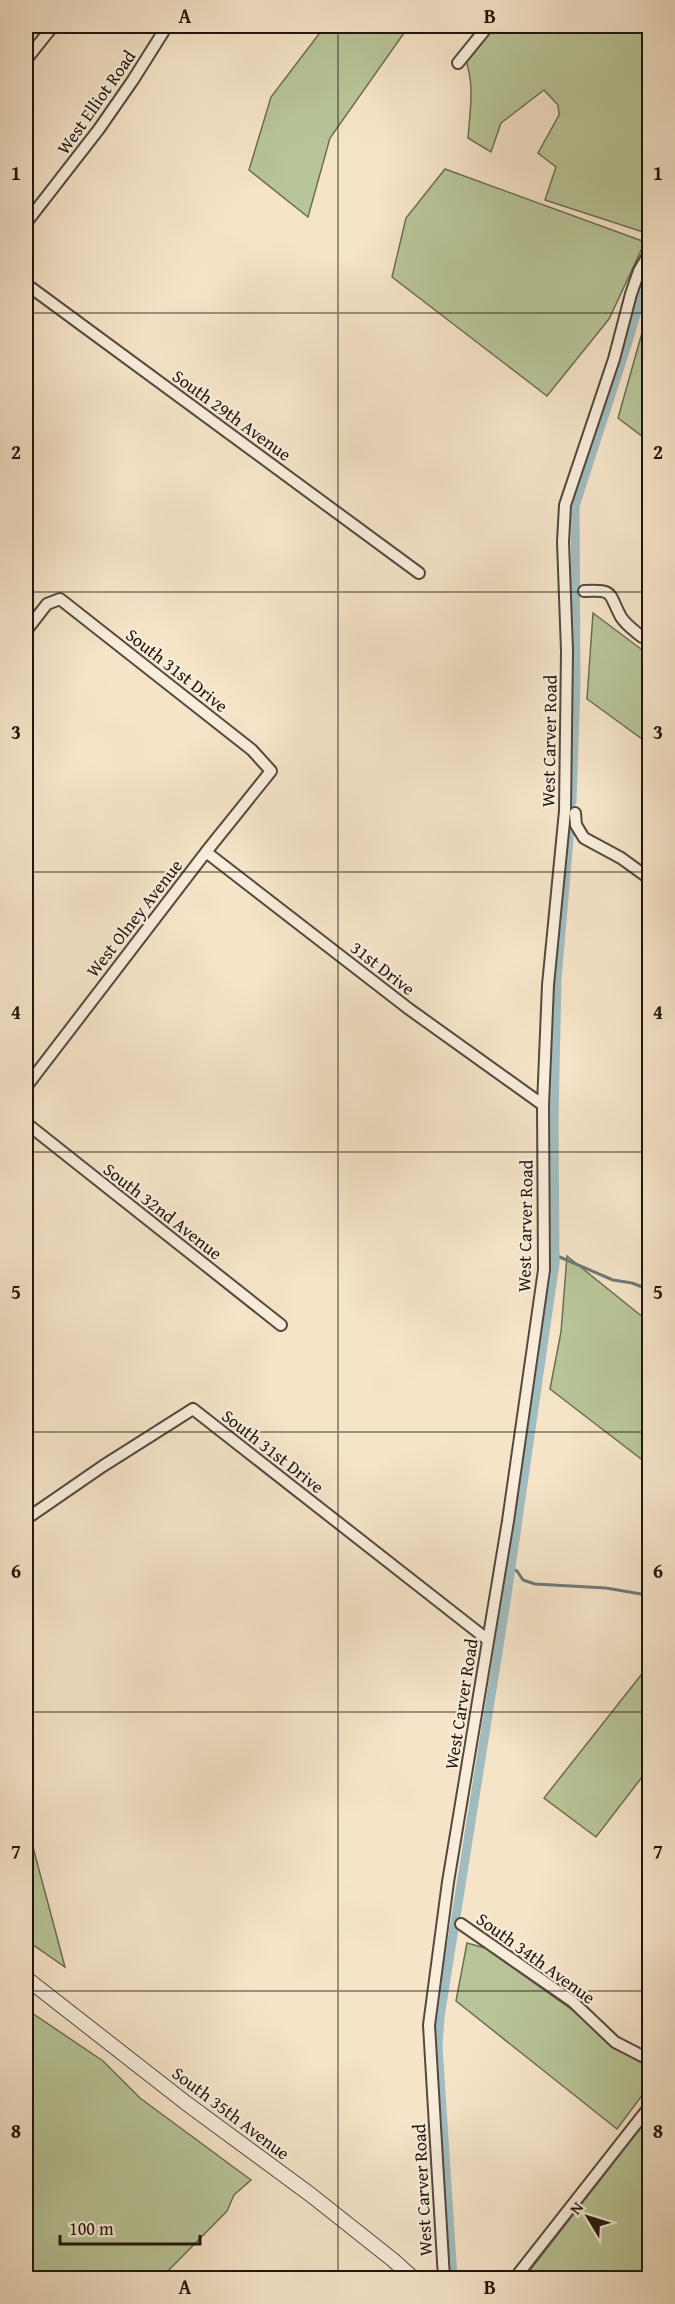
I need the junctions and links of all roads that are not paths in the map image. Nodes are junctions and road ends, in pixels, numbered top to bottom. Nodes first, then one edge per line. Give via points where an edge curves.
1 (52, 26) edge
2 (167, 26) edge
3 (488, 26) edge
4 (26, 60) edge
5 (458, 63) dead end
6 (26, 223) edge
7 (650, 252) edge
8 (26, 284) edge
9 (419, 573) dead end
10 (584, 591) dead end
11 (26, 631) edge
12 (642, 637) dead end
13 (271, 771) joint
14 (575, 813) dead end
15 (206, 852) junction
16 (650, 879) edge
17 (26, 1087) edge
18 (543, 1105) junction
19 (26, 1123) edge
20 (281, 1325) dead end
21 (30, 1517) dead end
22 (488, 1640) junction
23 (461, 1924) dead end
24 (26, 1978) edge
25 (650, 2060) edge
26 (650, 2106) edge
27 (413, 2278) edge
28 (444, 2278) edge
29 (515, 2278) edge

1 - 4 street
2 - 6 street, West Elliot Road via 99,129
3 - 5 street
7 - 18 street, West Carver Road via 639,271 565,505 565,812 548,985
8 - 9 street, South 29th Avenue
10 - 12 street via 611,594 622,618
11 - 13 street, South 31st Drive via 47,604 60,599 252,750
13 - 15 street, West Olney Avenue
14 - 16 street via 576,825 584,838
15 - 17 street, West Olney Avenue
15 - 18 street, 31st Drive via 410,1009
18 - 22 street, West Carver Road via 544,1270
19 - 20 street, South 32nd Avenue
21 - 22 street, South 31st Drive via 193,1409
22 - 28 street, West Carver Road via 429,2025
23 - 25 street, South 34th Avenue via 572,2001 615,2042
24 - 27 street, South 35th Avenue via 319,2201
26 - 29 street

